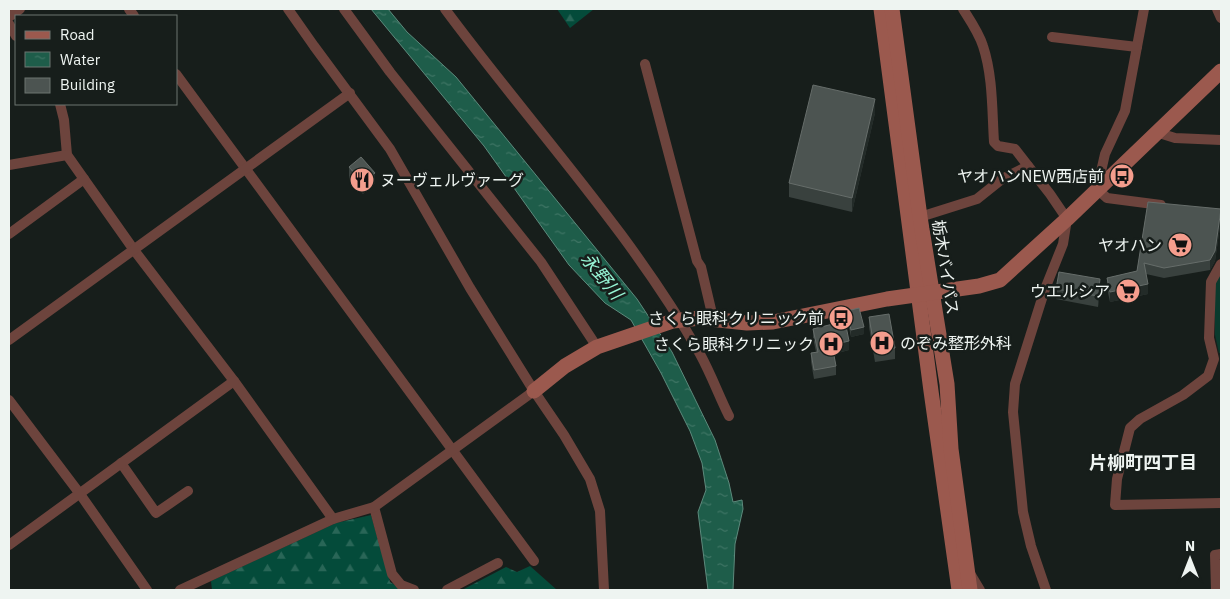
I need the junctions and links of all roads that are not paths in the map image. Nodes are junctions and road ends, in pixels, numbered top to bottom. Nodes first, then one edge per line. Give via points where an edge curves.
1 (20, 9) edge
2 (288, 9) edge
3 (344, 9) edge
4 (445, 9) edge
5 (882, 9) edge
6 (892, 9) edge
7 (962, 9) edge
8 (1144, 9) edge
9 (1217, 9) edge
10 (9, 17) edge
11 (1221, 18) edge
12 (1052, 37) dead end
13 (1137, 47) junction
14 (644, 64) dead end
15 (1221, 71) edge
16 (178, 77) edge
17 (350, 93) junction
18 (60, 105) edge
19 (1156, 132) junction
20 (1221, 140) edge
21 (67, 155) junction
22 (9, 165) edge
23 (1028, 166) junction
24 (245, 169) junction
25 (84, 179) junction
26 (1097, 189) junction
27 (1170, 206) edge
28 (920, 217) junction
29 (1067, 219) junction
30 (9, 234) edge
31 (134, 250) junction
32 (1221, 264) edge
33 (926, 293) junction
34 (713, 318) junction
35 (676, 320) junction
36 (9, 340) edge
37 (600, 346) junction
38 (1217, 360) edge
39 (234, 381) junction
40 (534, 391) junction
41 (9, 400) edge
42 (729, 416) dead end
43 (454, 450) junction
44 (121, 464) junction
45 (188, 491) dead end
46 (80, 494) junction
47 (1221, 503) edge
48 (374, 507) junction
49 (333, 519) junction
50 (9, 545) edge
51 (954, 554) junction
52 (1221, 554) edge
53 (534, 561) dead end
54 (498, 564) dead end
55 (968, 570) junction
56 (147, 590) edge
57 (180, 590) edge
58 (414, 590) edge
59 (447, 590) edge
60 (604, 590) edge
61 (951, 590) edge
62 (959, 590) edge
63 (970, 590) edge
64 (980, 590) edge
65 (1046, 590) edge
66 (1216, 590) edge

1 - 10 street
2 - 17 street
3 - 37 street via 541,262
4 - 35 street via 615,227 646,269
5 - 33 main road, 栃木バイパス
6 - 28 main road, 栃木バイパス
7 - 23 street via 983,46 989,75 994,142 1014,149
8 - 13 street
9 - 11 street
12 - 13 street
13 - 26 street via 1125,111 1105,154
14 - 34 street
15 - 19 main road
16 - 24 street
17 - 24 street
17 - 40 street via 390,149
18 - 21 street
19 - 20 street via 1175,138
19 - 26 main road
21 - 22 street
21 - 25 street
23 - 28 street via 1002,179 977,199
23 - 29 street
24 - 31 street
24 - 43 street
25 - 30 street
25 - 31 street
26 - 27 street via 1114,200
26 - 29 main road
28 - 33 main road, 栃木バイパス
29 - 33 main road via 1000,280
29 - 65 street via 1063,244 1015,384 1013,412 1023,512
31 - 36 street
31 - 39 street
32 - 38 street via 1210,282 1209,338
33 - 34 main road via 773,322 747,323
33 - 51 main road, 栃木バイパス
33 - 55 main road, 栃木バイパス via 947,384 950,449
34 - 35 main road
35 - 37 main road
35 - 42 street via 702,357
37 - 40 main road via 565,366
38 - 47 street via 1208,376 1130,428 1116,479 1115,505
39 - 44 street
39 - 49 street
40 - 43 street
40 - 60 street via 590,479 600,511
41 - 46 street
43 - 48 street
43 - 53 street
44 - 45 street via 156,513
44 - 46 street
46 - 50 street
46 - 56 street
48 - 49 street
48 - 58 street via 392,574 401,585
49 - 57 street
51 - 61 street
51 - 62 main road, 栃木バイパス
52 - 66 street via 1215,555
54 - 59 street
55 - 63 main road, 栃木バイパス
55 - 64 street

